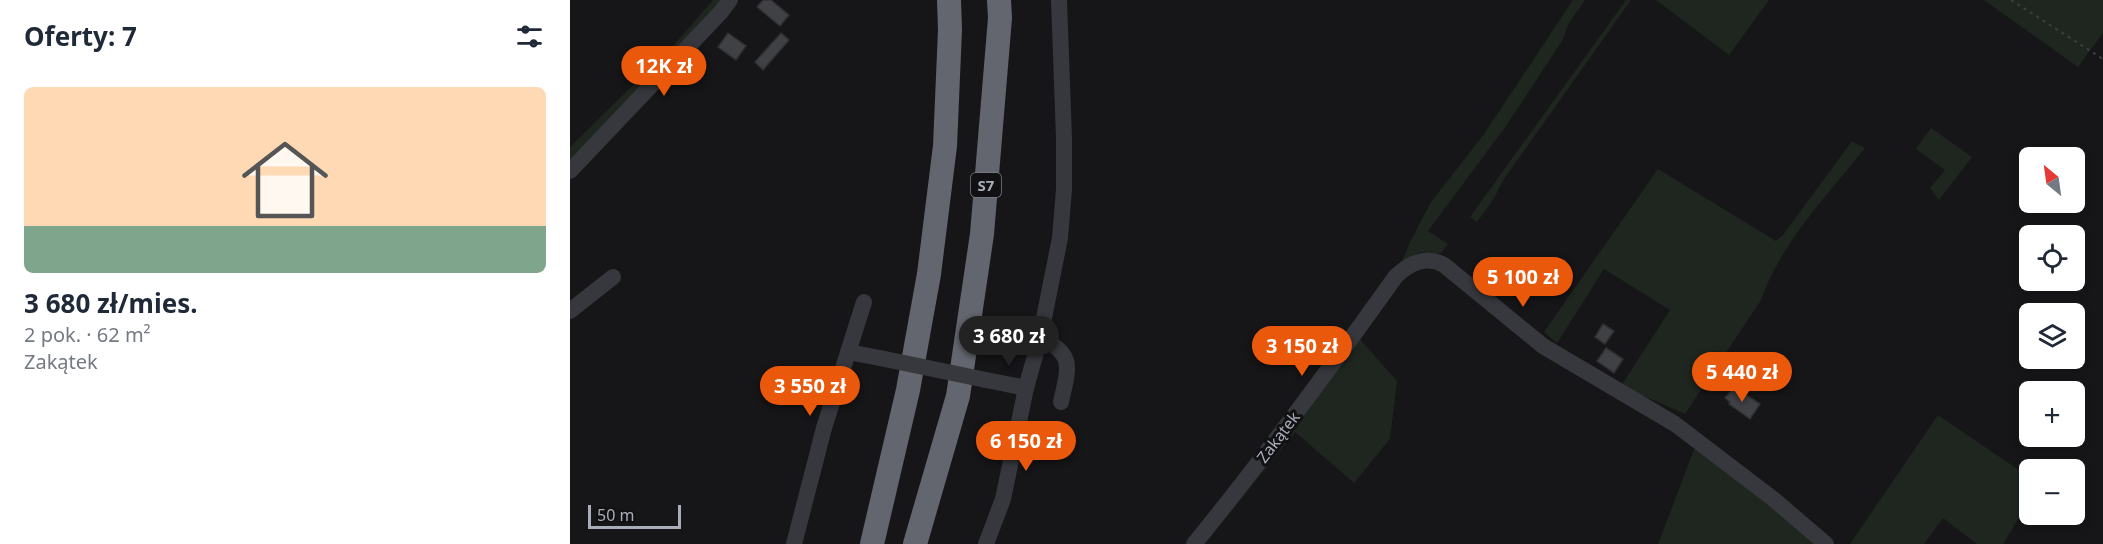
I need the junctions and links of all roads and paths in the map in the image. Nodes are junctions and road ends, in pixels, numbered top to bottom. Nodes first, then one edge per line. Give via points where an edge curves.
1 (730, 0) edge
2 (949, 0) edge
3 (999, 0) edge
4 (1059, 0) edge
5 (2011, 0) edge
6 (2103, 59) edge
7 (570, 171) edge
8 (613, 277) dead end
9 (864, 302) dead end
10 (570, 311) edge
11 (1040, 338) junction
12 (848, 352) junction
13 (1026, 388) junction
14 (1061, 402) dead end
15 (794, 544) edge
16 (872, 544) edge
17 (915, 544) edge
18 (986, 544) edge
19 (1194, 544) edge
20 (1826, 544) edge

1 - 7 street
2 - 16 highway via 945,146 929,274 908,390
3 - 17 highway, S7 via 982,234 958,396
4 - 11 street via 1064,189 1060,238
5 - 6 path
8 - 10 street
9 - 12 street
11 - 13 street
11 - 14 street via 1056,345 1065,355
12 - 13 street, bridge
12 - 15 street
13 - 18 street via 1003,499
19 - 20 street, Zakątek via 1324,377 1396,276 1421,260 1444,264 1543,346 1675,424

